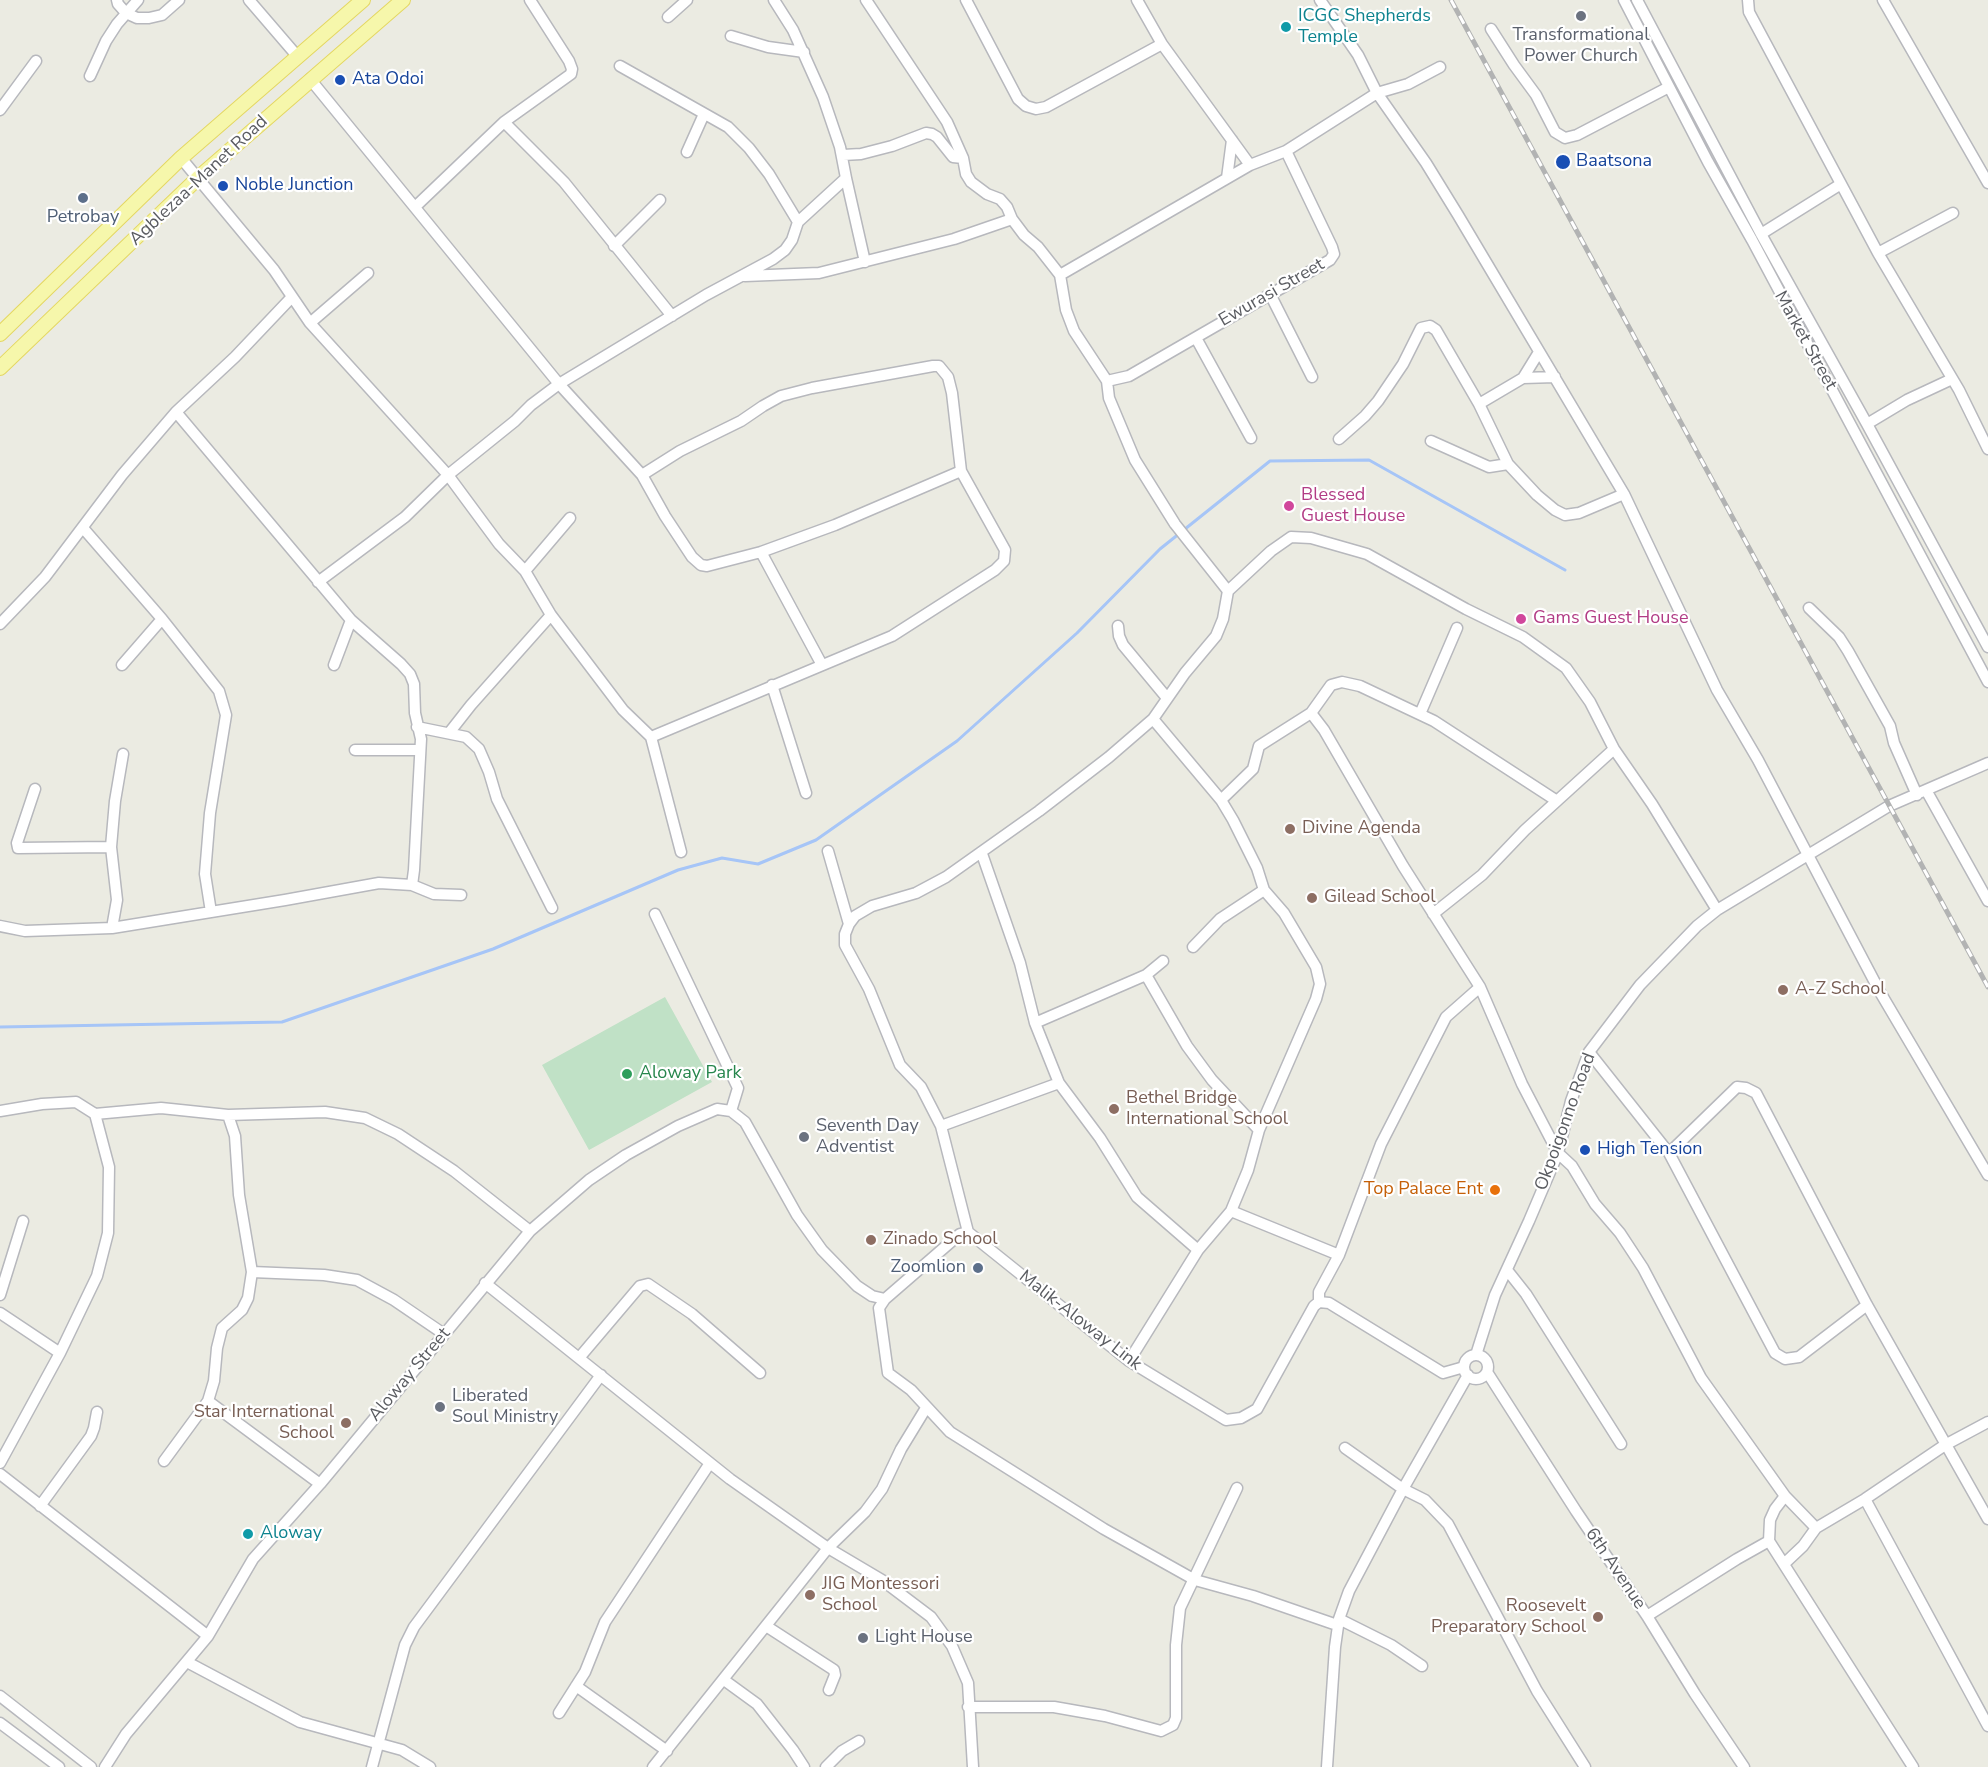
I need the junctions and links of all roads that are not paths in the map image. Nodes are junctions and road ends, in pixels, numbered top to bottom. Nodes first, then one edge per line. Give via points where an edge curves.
1 (117, 0) edge
2 (138, 0) edge
3 (179, 0) edge
4 (249, 0) edge
5 (363, 0) edge
6 (403, 0) edge
7 (530, 0) edge
8 (687, 0) edge
9 (774, 0) edge
10 (866, 0) edge
11 (966, 0) edge
12 (1137, 0) edge
13 (1320, 0) edge
14 (1624, 0) edge
15 (1637, 0) edge
16 (1748, 0) edge
17 (1883, 0) edge
18 (126, 13) junction
19 (668, 17) dead end
20 (1491, 28) dead end
21 (731, 36) dead end
22 (1162, 44) junction
23 (804, 52) junction
24 (298, 57) junction
25 (36, 61) dead end
26 (620, 66) dead end
27 (1440, 67) dead end
28 (90, 76) dead end
29 (310, 80) junction
30 (1669, 87) junction
31 (1377, 93) junction
32 (0, 110) edge
33 (704, 114) junction
34 (504, 122) junction
35 (1232, 140) junction
36 (1286, 151) junction
37 (687, 152) dead end
38 (843, 155) junction
39 (181, 158) junction
40 (963, 158) junction
41 (1250, 165) junction
42 (198, 178) junction
43 (846, 178) junction
44 (1227, 178) junction
45 (1988, 183) edge
46 (1841, 184) junction
47 (660, 200) dead end
48 (415, 207) junction
49 (1953, 213) dead end
50 (1012, 219) junction
51 (798, 222) junction
52 (1761, 234) junction
53 (614, 246) junction
54 (1878, 253) junction
55 (866, 262) junction
56 (368, 273) dead end
57 (1060, 275) junction
58 (741, 276) junction
59 (1270, 294) junction
60 (291, 298) junction
61 (672, 316) junction
62 (310, 323) junction
63 (0, 334) edge
64 (1196, 338) junction
65 (1539, 352) junction
66 (0, 368) edge
67 (1312, 377) dead end
68 (1555, 377) junction
69 (1523, 378) junction
70 (1952, 379) junction
71 (1107, 381) junction
72 (559, 384) junction
73 (1479, 404) junction
74 (176, 412) junction
75 (1867, 424) junction
76 (1251, 438) dead end
77 (1339, 439) dead end
78 (1431, 441) dead end
79 (1988, 449) edge
80 (1508, 464) junction
81 (962, 471) junction
82 (448, 474) junction
83 (642, 475) junction
84 (1624, 494) junction
85 (570, 518) dead end
86 (83, 528) junction
87 (761, 552) junction
88 (525, 571) junction
89 (318, 582) junction
90 (1228, 591) junction
91 (1809, 608) dead end
92 (551, 615) junction
93 (162, 619) junction
94 (351, 620) junction
95 (0, 624) edge
96 (1118, 626) dead end
97 (1983, 627) edge
98 (1457, 628) dead end
99 (1988, 647) edge
100 (122, 665) dead end
101 (334, 665) dead end
102 (822, 665) junction
103 (1988, 682) edge
104 (772, 685) junction
105 (1167, 698) junction
106 (1311, 713) junction
107 (1420, 714) junction
108 (1152, 719) junction
109 (417, 727) junction
110 (448, 733) junction
111 (651, 737) junction
112 (1614, 749) junction
113 (355, 750) dead end
114 (419, 750) junction
115 (123, 754) dead end
116 (1988, 763) edge
117 (35, 789) dead end
118 (1922, 792) junction
119 (806, 793) dead end
120 (1221, 800) junction
121 (1557, 801) junction
122 (111, 847) junction
123 (828, 851) dead end
124 (681, 852) dead end
125 (982, 854) junction
126 (1808, 854) junction
127 (412, 885) junction
128 (1264, 890) junction
129 (461, 895) dead end
130 (1988, 902) edge
131 (552, 908) dead end
132 (1717, 910) junction
133 (211, 912) junction
134 (656, 914) dead end
135 (1433, 914) junction
136 (849, 924) junction
137 (0, 926) edge
138 (112, 928) junction
139 (1193, 947) dead end
140 (1163, 961) dead end
141 (1146, 975) junction
142 (1480, 987) junction
143 (1035, 1023) junction
144 (1589, 1052) junction
145 (1059, 1083) junction
146 (0, 1111) edge
147 (730, 1111) junction
148 (95, 1114) junction
149 (228, 1115) junction
150 (941, 1126) junction
151 (1260, 1130) junction
152 (1558, 1153) junction
153 (1669, 1153) junction
154 (1988, 1175) edge
155 (1231, 1211) junction
156 (23, 1221) dead end
157 (530, 1231) junction
158 (968, 1232) junction
159 (1198, 1250) junction
160 (1339, 1255) junction
161 (1507, 1270) junction
162 (252, 1272) junction
163 (485, 1283) junction
164 (0, 1295) edge
165 (885, 1299) junction
166 (1319, 1302) junction
167 (1867, 1305) junction
168 (0, 1313) edge
169 (444, 1334) junction
170 (60, 1353) junction
171 (1476, 1355) junction
172 (579, 1358) junction
173 (1129, 1361) junction
174 (1466, 1371) junction
175 (1487, 1372) junction
176 (760, 1373) dead end
177 (601, 1375) junction
178 (208, 1401) junction
179 (926, 1408) junction
180 (97, 1412) dead end
181 (1988, 1422) edge
182 (1621, 1443) dead end
183 (1946, 1445) junction
184 (1345, 1448) dead end
185 (164, 1461) dead end
186 (0, 1463) edge
187 (710, 1463) junction
188 (0, 1474) edge
189 (320, 1484) junction
190 (1237, 1488) dead end
191 (1403, 1489) junction
192 (1785, 1496) junction
193 (1865, 1499) junction
194 (40, 1506) junction
195 (1988, 1519) edge
196 (1815, 1528) junction
197 (1769, 1541) junction
198 (828, 1548) junction
199 (1785, 1563) junction
200 (1195, 1580) junction
201 (1647, 1616) junction
202 (1338, 1622) junction
203 (766, 1626) junction
204 (208, 1636) junction
205 (187, 1662) junction
206 (1422, 1666) dead end
207 (724, 1680) junction
208 (576, 1686) junction
209 (829, 1690) dead end
210 (0, 1696) edge
211 (968, 1707) junction
212 (560, 1713) dead end
213 (0, 1723) edge
214 (1988, 1726) edge
215 (859, 1742) dead end
216 (378, 1744) junction
217 (667, 1751) junction
218 (1738, 1765) edge
219 (59, 1767) edge
220 (91, 1767) edge
221 (105, 1767) edge
222 (372, 1767) edge
223 (430, 1767) edge
224 (653, 1767) edge
225 (804, 1767) edge
226 (826, 1767) edge
227 (973, 1767) edge
228 (1327, 1767) edge
229 (1585, 1767) edge
230 (1913, 1767) edge

1 - 18 street
2 - 18 street
3 - 18 street via 162,15 137,18
4 - 24 street
5 - 24 main road, Agblezaa-Manet Road
6 - 29 main road, Agblezaa-Manet Road
7 - 34 street via 569,61 571,74
8 - 19 street
9 - 23 street
10 - 40 street via 943,115
11 - 22 street via 1018,99 1036,109
12 - 22 street
13 - 31 street via 1358,55
14 - 30 street, Market Street
15 - 52 street, Market Street
16 - 46 street via 1749,12
17 - 45 street
18 - 28 street via 106,41
20 - 30 street via 1536,95 1555,132 1565,138
21 - 23 street
22 - 35 street
23 - 38 street
24 - 39 main road, Agblezaa-Manet Road
25 - 32 street
26 - 33 street
27 - 31 street via 1408,84
29 - 42 main road, Agblezaa-Manet Road
29 - 48 street
30 - 103 street, Market Street
31 - 36 street
31 - 65 street via 1426,163
33 - 37 street
33 - 51 street via 728,127 750,148
34 - 48 street
34 - 53 street via 564,182
35 - 41 street
35 - 44 street
36 - 41 street
36 - 59 street, Ewurasi Street via 1334,254
38 - 40 street via 892,146 926,133 938,137 953,157
38 - 43 street
39 - 42 street
39 - 63 main road, Agblezaa-Manet Road
40 - 50 street via 971,182 1000,199
41 - 44 street
42 - 60 street via 274,270
42 - 66 main road, Agblezaa-Manet Road
43 - 51 street
43 - 55 street
44 - 57 street
46 - 52 street
46 - 54 street
47 - 53 street
48 - 72 street
49 - 54 street
50 - 55 street
50 - 57 street
51 - 58 street via 785,250
52 - 75 street, Market Street
53 - 61 street
54 - 70 street
55 - 58 street via 819,273
56 - 62 street
57 - 71 street via 1074,331
58 - 61 street
59 - 64 street, Ewurasi Street
59 - 67 street
60 - 62 street
60 - 74 street
61 - 72 street
62 - 82 street
64 - 71 street, Ewurasi Street via 1129,376
64 - 76 street
65 - 68 street
65 - 69 street
68 - 69 street
68 - 84 street
69 - 73 street
70 - 75 street
70 - 79 street
71 - 90 street via 1109,398 1143,473 1175,524
72 - 82 street
72 - 83 street
73 - 77 street via 1436,330 1427,326 1421,328 1378,402
73 - 80 street
74 - 86 street
74 - 89 street
75 - 97 street, Market Street
78 - 80 street via 1489,467
80 - 84 street via 1537,495 1565,515
81 - 83 street via 948,377 939,366 933,366 782,396
81 - 87 street
81 - 102 street via 1005,550 1004,561 892,636
82 - 88 street via 493,536
82 - 89 street via 405,518
83 - 87 street via 664,516 696,561 707,566
84 - 126 street via 1717,690
85 - 88 street
86 - 93 street
86 - 95 street via 45,578
87 - 102 street
88 - 92 street
89 - 94 street
90 - 105 street via 1216,636
90 - 112 street via 1270,551 1292,537 1311,538 1367,554 1523,637 1566,668 1590,702
91 - 118 street via 1848,651
92 - 110 street
92 - 111 street via 622,710
93 - 100 street
93 - 133 street via 219,691 225,708 205,874
94 - 101 street
94 - 109 street via 410,674
96 - 105 street via 1123,645
97 - 99 street, Market Street
98 - 107 street
102 - 104 street
104 - 111 street
104 - 119 street
105 - 108 street
106 - 107 street via 1331,685 1342,682 1360,686
106 - 120 street via 1259,746 1253,769
106 - 135 street
107 - 121 street
108 - 120 street
108 - 125 street via 1109,757
109 - 110 street
109 - 114 street
110 - 131 street via 466,737 479,750 497,799
111 - 124 street
112 - 121 street
112 - 132 street
113 - 114 street
114 - 127 street
115 - 122 street
116 - 118 street, Okpoigonno Road
117 - 122 street via 18,848
118 - 126 street, Okpoigonno Road via 1889,806
118 - 130 street
120 - 128 street via 1257,868
121 - 135 street via 1482,875
122 - 138 street via 117,900
123 - 136 street
125 - 136 street via 916,893 872,906
125 - 143 street via 1020,963
126 - 132 street, Okpoigonno Road
126 - 154 street via 1880,992
127 - 129 street via 434,894
127 - 133 street via 379,883
128 - 139 street via 1220,919
128 - 151 street via 1284,913 1317,967 1320,984
132 - 144 street, Okpoigonno Road via 1640,985
133 - 138 street
134 - 147 street via 738,1088
135 - 142 street
136 - 150 street via 845,945 869,989 900,1065 921,1087
137 - 138 street via 25,932
140 - 141 street
141 - 143 street
141 - 151 street via 1187,1046 1212,1080
142 - 152 street via 1522,1084
142 - 160 street, Malik-Aloway Link via 1446,1017 1381,1144
143 - 145 street
144 - 152 street, Okpoigonno Road
144 - 153 street
145 - 150 street
145 - 159 street via 1137,1197
146 - 148 street via 76,1102
147 - 157 street, Aloway Street via 717,1109 626,1155 589,1180
147 - 165 street via 745,1122 797,1215 822,1251 856,1286
148 - 149 street via 161,1108
148 - 170 street via 109,1167 108,1233 97,1276
149 - 157 street via 325,1112 365,1118 398,1134 454,1171
149 - 162 street via 235,1136 239,1195
150 - 158 street
151 - 155 street
152 - 161 street, Okpoigonno Road
152 - 192 street via 1572,1166 1594,1204 1620,1233 1643,1268 1701,1378
153 - 167 street via 1775,1353 1785,1359 1799,1358
153 - 167 street via 1737,1087 1756,1093
155 - 159 street
155 - 160 street
156 - 164 street
157 - 163 street, Aloway Street
158 - 165 street via 960,1234
158 - 173 street, Malik-Aloway Link
159 - 173 street
160 - 166 street, Malik-Aloway Link via 1319,1292
161 - 171 street, Okpoigonno Road
161 - 182 street
162 - 169 street via 357,1280
162 - 178 street via 242,1310 222,1328
163 - 169 street, Aloway Street
163 - 172 street
165 - 179 street via 879,1308 888,1373 911,1390
166 - 173 street, Malik-Aloway Link via 1257,1409 1241,1418 1226,1420
166 - 174 street via 1329,1303 1443,1373
167 - 183 street
168 - 170 street
169 - 189 street, Aloway Street
170 - 186 street
171 - 174 street via 1466,1361
171 - 175 street, 6th Avenue via 1487,1363
172 - 176 street via 640,1286 648,1284 692,1314
172 - 177 street
174 - 175 street via 1472,1378
174 - 191 street
175 - 201 street, 6th Avenue
177 - 187 street
177 - 216 street via 414,1627 405,1645
178 - 185 street
178 - 189 street
179 - 198 street via 882,1489
179 - 200 street via 950,1432 1104,1529
180 - 194 street via 91,1436
181 - 183 street
183 - 193 street
183 - 195 street
184 - 191 street
187 - 198 street
187 - 208 street via 605,1622
188 - 194 street
189 - 204 street, Aloway Street via 253,1559
190 - 200 street
191 - 202 street via 1349,1591
191 - 229 street via 1425,1500 1448,1524 1537,1691
192 - 196 street
192 - 197 street via 1770,1520
193 - 196 street
193 - 214 street
194 - 204 street
196 - 199 street
197 - 199 street
197 - 201 street
198 - 203 street
198 - 211 street via 882,1580 931,1617 952,1646 968,1683
199 - 230 street
200 - 202 street
200 - 211 street via 1180,1608 1176,1718 1167,1729 1161,1731 1054,1707
201 - 218 street, 6th Avenue
202 - 206 street via 1391,1645
202 - 228 street
203 - 207 street
203 - 209 street via 834,1670
204 - 205 street, Aloway Street
205 - 216 street via 300,1722
205 - 221 street, Aloway Street via 126,1734
207 - 217 street
207 - 225 street via 757,1704
208 - 212 street
208 - 217 street
210 - 220 street
211 - 227 street
213 - 219 street
215 - 226 street via 842,1751
216 - 222 street
216 - 223 street via 402,1750
217 - 224 street

